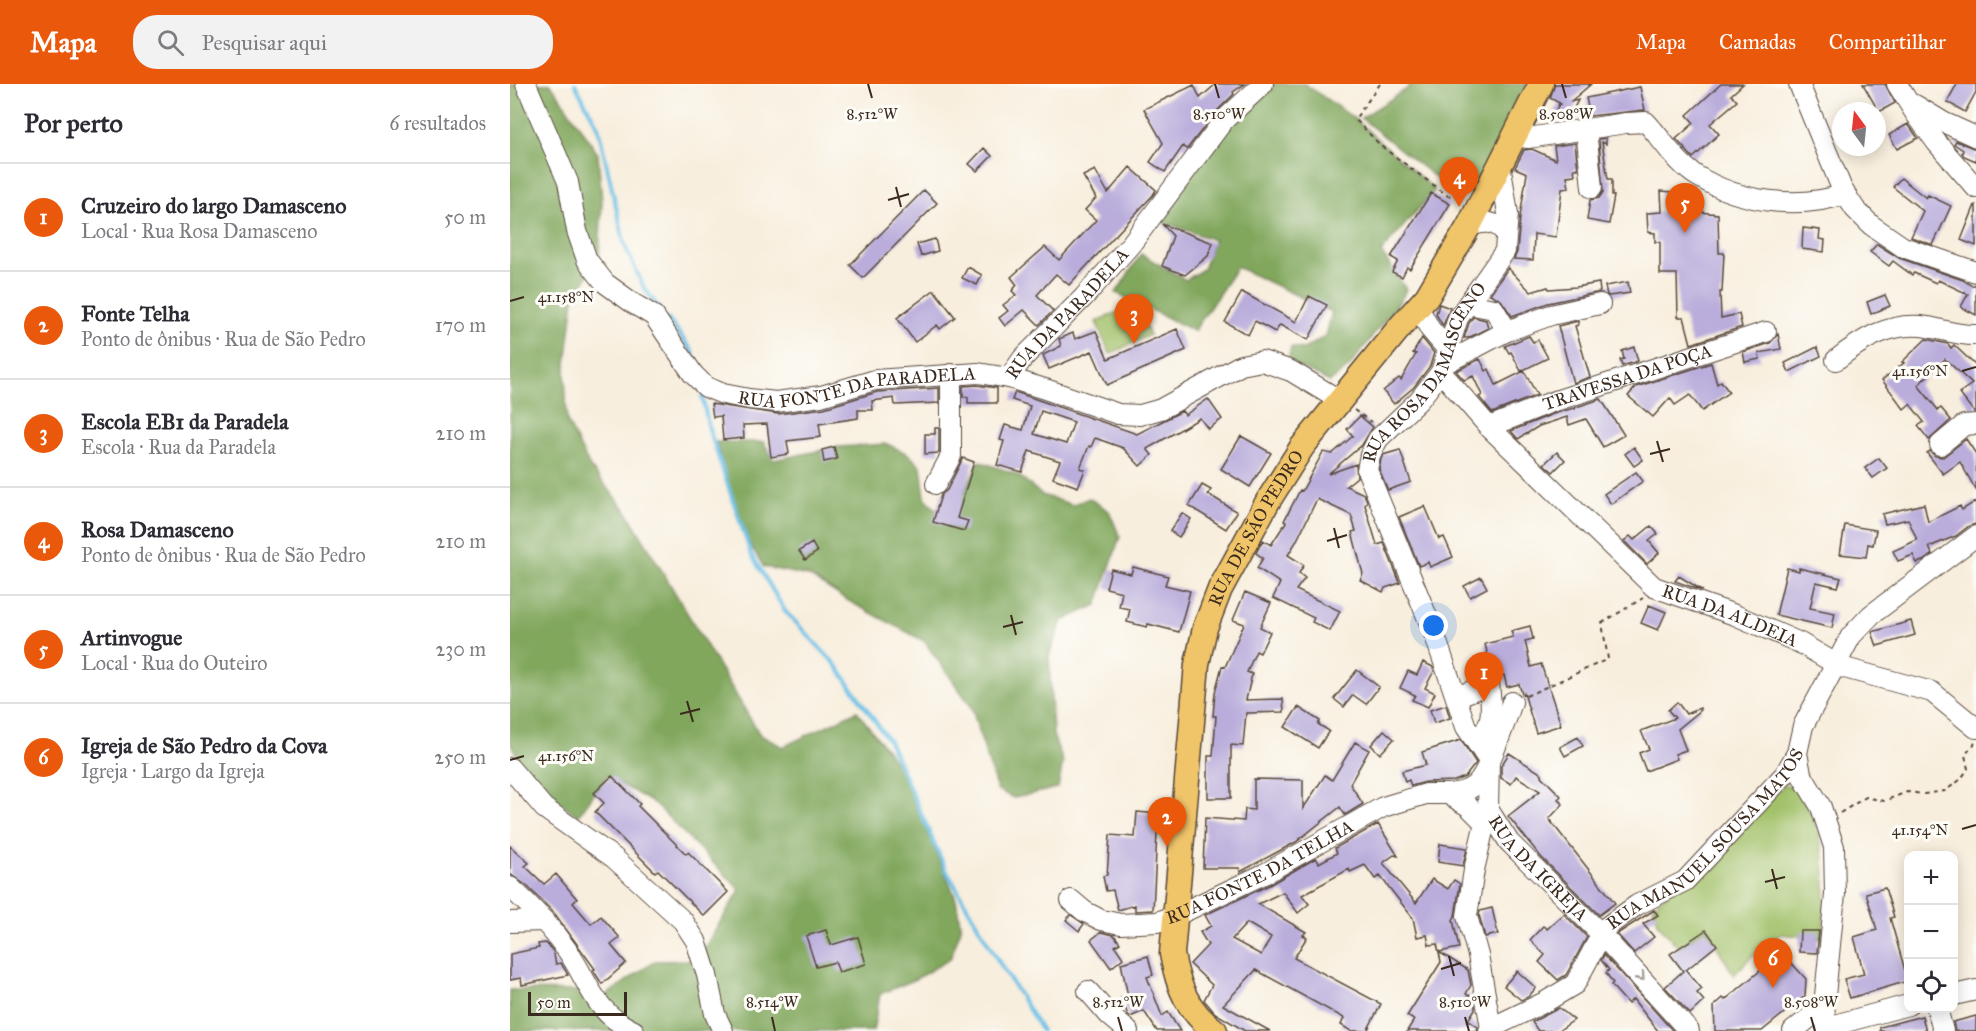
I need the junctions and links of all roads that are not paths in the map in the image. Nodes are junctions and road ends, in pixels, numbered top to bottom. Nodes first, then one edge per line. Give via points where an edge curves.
1 (525, 84) edge
2 (1263, 84) edge
3 (1541, 84) edge
4 (1799, 84) edge
5 (1901, 91) edge
6 (1586, 129) junction
7 (1514, 136) junction
8 (1976, 137) edge
9 (1500, 163) junction
10 (1592, 188) dead end
11 (1976, 188) edge
12 (1845, 194) junction
13 (1469, 226) junction
14 (1506, 234) junction
15 (1976, 272) edge
16 (1468, 304) junction
17 (1600, 304) dead end
18 (1418, 307) junction
19 (1507, 331) junction
20 (1766, 332) dead end
21 (1976, 335) edge
22 (1836, 360) dead end
23 (1445, 362) junction
24 (951, 374) junction
25 (1009, 378) junction
26 (1339, 400) junction
27 (1976, 424) edge
28 (1490, 427) junction
29 (1940, 445) dead end
30 (936, 484) dead end
31 (1976, 536) edge
32 (1835, 664) junction
33 (1456, 697) junction
34 (1512, 702) road end
35 (1976, 728) edge
36 (1477, 743) junction
37 (1797, 753) junction
38 (1489, 761) junction
39 (510, 768) edge
40 (1448, 794) junction
41 (1486, 816) junction
42 (510, 887) edge
43 (1071, 900) dead end
44 (1175, 916) junction
45 (545, 921) junction
46 (510, 922) edge
47 (1601, 934) junction
48 (1976, 990) edge
49 (1088, 991) dead end
50 (1958, 993) edge
51 (1824, 1006) junction
52 (1904, 1006) edge
53 (1938, 1013) edge
54 (1827, 1029) edge
55 (1490, 1030) edge
56 (634, 1031) edge
57 (723, 1031) edge
58 (1128, 1031) edge
59 (1215, 1031) edge
60 (1689, 1031) edge
61 (1793, 1031) edge
62 (1943, 1031) edge

1 - 24 street, RUA FONTE DA PARADELA via 568,182 587,260 605,283 654,316 706,387 723,394 776,402 821,396 875,381
2 - 25 street, RUA DA PARADELA via 1224,120 1131,244 1023,358
3 - 7 main road, RUA DE SÃO PEDRO
4 - 12 street
5 - 8 street via 1943,122
5 - 11 street via 1937,143
6 - 7 street via 1527,138
6 - 10 street
6 - 12 street via 1646,122 1696,175 1729,191 1789,202 1825,201
7 - 9 main road, RUA DE SÃO PEDRO
9 - 13 main road, RUA DE SÃO PEDRO
9 - 14 street, RUA ROSA DAMASCENO via 1508,214
12 - 15 street via 1871,225 1903,247
13 - 14 street via 1482,222 1496,224
13 - 18 main road, RUA DE SÃO PEDRO
14 - 16 street, RUA ROSA DAMASCENO via 1505,251
16 - 19 street via 1494,309
16 - 23 street, RUA ROSA DAMASCENO via 1458,318
17 - 19 street via 1551,315
18 - 23 street, RUA DA ALDEIA
18 - 26 main road, RUA DE SÃO PEDRO
19 - 23 street
20 - 28 street, TRAVESSA DA POÇA via 1549,403
21 - 22 street via 1900,326 1857,343
23 - 28 street, RUA DA ALDEIA
23 - 33 street, RUA ROSA DAMASCENO via 1419,400 1378,440 1367,470
24 - 25 street, RUA FONTE DA PARADELA
24 - 30 street via 951,456
25 - 26 street, RUA DA PARADELA via 1118,414 1140,415 1161,409 1241,365 1262,361 1291,371
26 - 44 main road, RUA DE SÃO PEDRO via 1302,447 1268,501 1220,589 1205,628 1197,664
27 - 29 street via 1964,425
28 - 32 street, RUA DA ALDEIA via 1654,587 1735,615 1800,643
31 - 32 street, RUA MANUEL SOUSA MATOS via 1871,615 1851,636
32 - 35 street, RUA DA ALDEIA via 1932,692
32 - 37 street, RUA MANUEL SOUSA MATOS via 1803,726
33 - 36 street, RUA ROSA DAMASCENO via 1466,727
33 - 36 street via 1489,684 1489,728
34 - 38 street
36 - 38 street, RUA ROSA DAMASCENO
37 - 47 street, RUA MANUEL SOUSA MATOS via 1785,774 1685,881 1637,905
37 - 51 street via 1801,774 1821,807 1834,847 1835,894
38 - 40 street, RUA FONTE DA TELHA via 1476,785
38 - 41 street
39 - 57 street via 544,808 614,858 683,921 696,941
40 - 41 street
40 - 44 street, RUA FONTE DA TELHA via 1426,794 1383,807 1264,874
41 - 47 street, RUA DA IGREJA
41 - 55 street via 1467,916 1478,955
42 - 45 street
43 - 44 street, RUA FONTE DA TELHA via 1101,920 1121,924 1157,922
44 - 59 main road, RUA DE SÃO PEDRO via 1175,972 1190,1008
45 - 46 street
45 - 56 street via 605,1012
47 - 55 street, RUA MANUEL SOUSA MATOS via 1575,984
47 -> 60 street, RUA DA IGREJA
48 - 50 street
49 - 58 street
51 - 54 street
51 - 61 street
52 - 54 street
53 - 62 street

